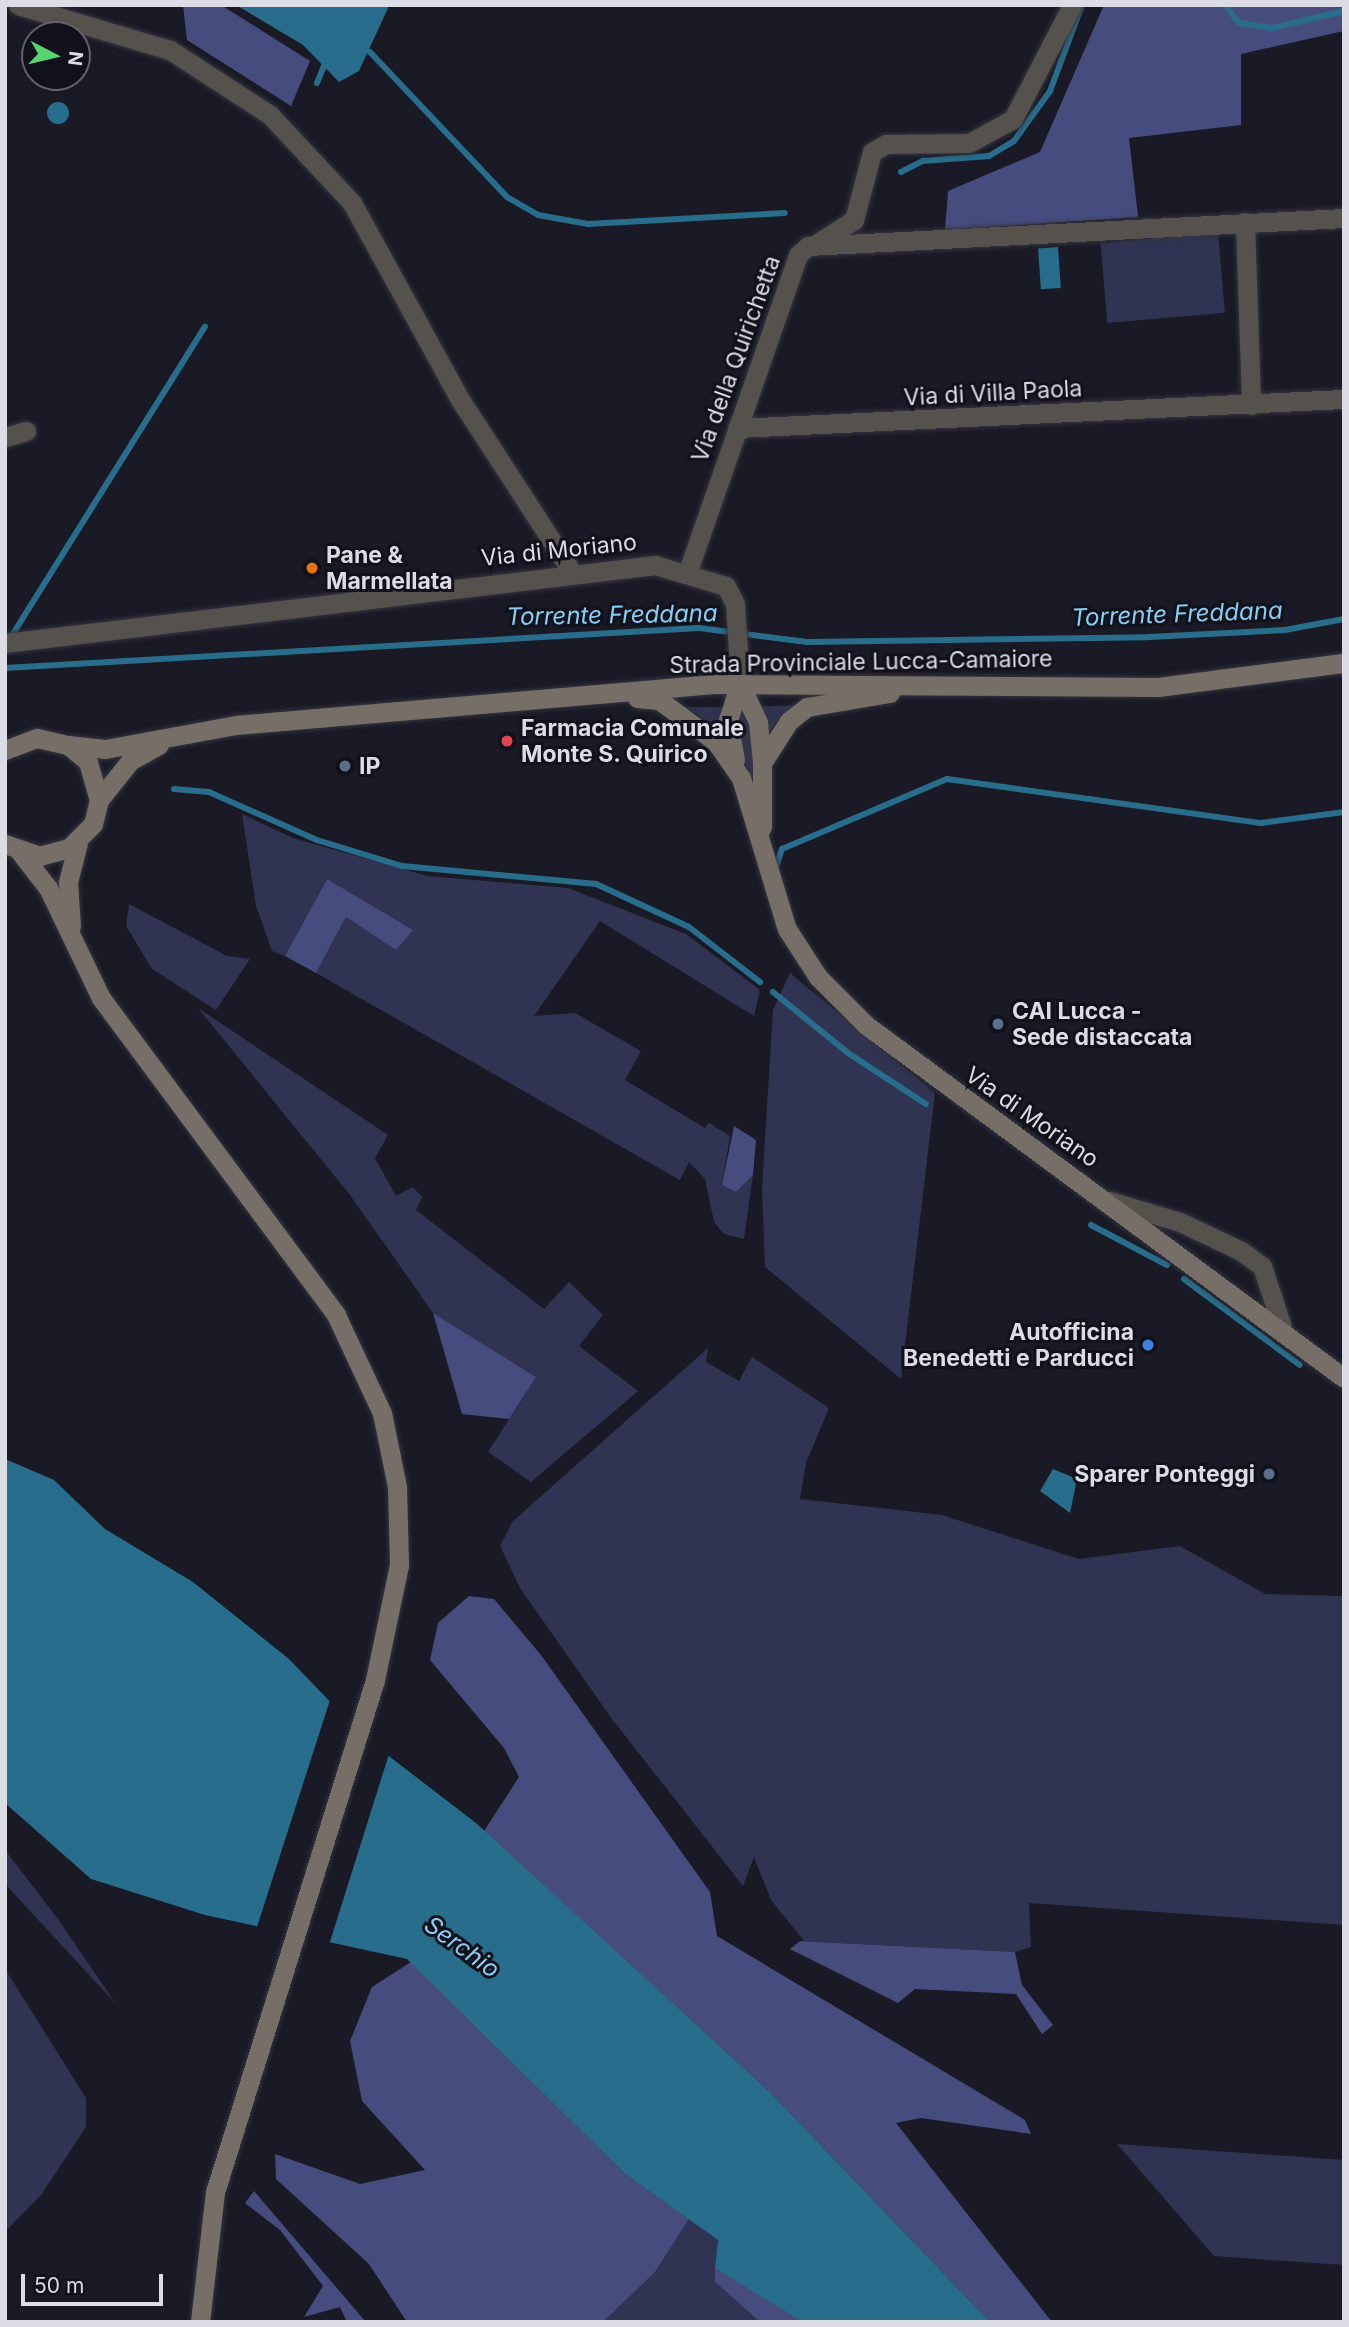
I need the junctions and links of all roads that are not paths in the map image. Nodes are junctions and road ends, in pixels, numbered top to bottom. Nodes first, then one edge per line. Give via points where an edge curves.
1 (18, 5) edge
2 (1072, 5) edge
3 (1344, 218) edge
4 (1245, 222) junction
5 (808, 246) junction
6 (1344, 399) edge
7 (1251, 405) junction
8 (737, 428) junction
9 (26, 431) dead end
10 (5, 437) edge
11 (688, 571) junction
12 (572, 572) junction
13 (8, 643) edge
14 (1344, 663) edge
15 (946, 683) junction
16 (740, 684) junction
17 (596, 694) junction
18 (5, 735) edge
19 (169, 739) junction
20 (26, 740) junction
21 (68, 745) junction
22 (5, 750) edge
23 (762, 763) junction
24 (741, 778) junction
25 (99, 800) junction
26 (78, 842) junction
27 (760, 842) junction
28 (13, 848) edge
29 (72, 934) junction
30 (1110, 1201) junction
31 (1282, 1327) junction
32 (1344, 1378) edge
33 (200, 2322) edge

1 - 12 street via 170,50 270,115 352,203 461,401
2 - 5 street via 1013,119 968,143 886,144 872,152 854,220
3 - 4 street
4 - 5 street, Via della Quirichetta via 893,245
4 - 7 street
5 - 8 street, Via della Quirichetta via 798,255
6 - 7 street, Via di Villa Paola
7 - 8 street, Via di Villa Paola
8 - 11 street, Via della Quirichetta
9 - 10 street
11 - 12 street, Via di Moriano via 655,565
11 - 16 street, Via di Moriano via 726,586 735,604
12 - 13 street, Via di Moriano
14 - 15 main road, Strada Provinciale Lucca-Camaiore via 1158,687
15 - 16 main road, Strada Provinciale Lucca-Camaiore
15 - 23 main road, Via di Moriano via 807,707 775,738
16 - 17 main road, Strada Provinciale Lucca-Camaiore
16 - 23 main road, Via di Moriano via 758,722
16 - 24 main road via 727,733
17 - 19 main road, Strada Provinciale Lucca-Camaiore via 236,725
17 - 24 main road, Via di Moriano via 659,700 705,732
18 - 20 main road
19 - 21 main road, Strada Provinciale Lucca-Camaiore via 105,749
19 - 25 main road, Strada Provinciale Lucca-Camaiore via 130,761
20 - 21 main road, Strada Provinciale Lucca-Camaiore
20 - 22 main road
21 - 25 main road via 88,762
23 - 27 main road, Via di Moriano
24 - 27 main road, Via di Moriano
25 - 26 main road, Strada Provinciale Lucca-Camaiore via 93,824
26 - 28 main road via 50,855
26 - 29 main road, Strada Provinciale Lucca-Camaiore via 68,882
27 - 30 main road, Via di Moriano via 777,906 818,977 930,1074
28 - 29 main road
29 - 33 main road via 100,998 336,1315 368,1376 393,1451 399,1523 395,1595 375,1680 215,2192
30 - 31 main road, Via di Moriano
30 - 31 street via 1180,1222 1252,1258 1262,1266
31 - 32 main road, Via di Moriano

